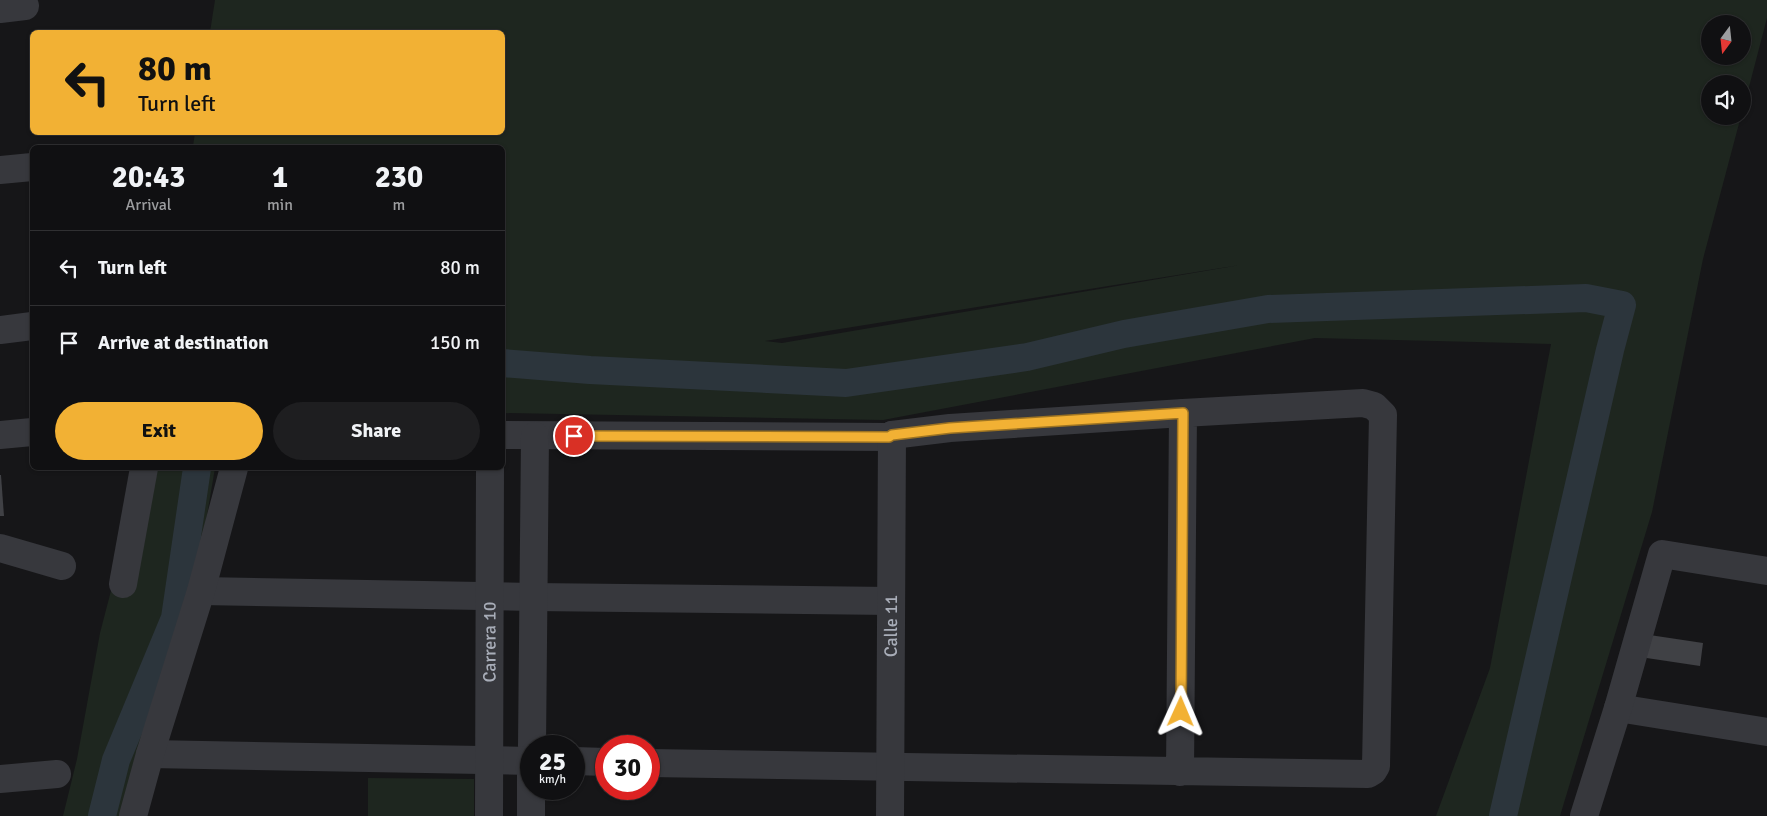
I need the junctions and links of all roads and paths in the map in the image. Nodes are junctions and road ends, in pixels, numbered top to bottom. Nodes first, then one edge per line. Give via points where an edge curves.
1 (30, 167) edge
2 (0, 170) edge
3 (30, 326) edge
4 (0, 330) edge
5 (1183, 413) junction
6 (30, 432) edge
7 (0, 435) edge
8 (505, 435) edge
9 (892, 435) junction
10 (535, 436) junction
11 (144, 470) edge
12 (233, 470) edge
13 (490, 470) edge
14 (0, 548) edge
15 (62, 566) dead end
16 (1767, 570) edge
17 (123, 584) dead end
18 (201, 591) junction
19 (490, 596) junction
20 (533, 597) junction
21 (891, 601) junction
22 (1618, 708) junction
23 (1767, 732) edge
24 (532, 735) edge
25 (150, 754) junction
26 (489, 760) junction
27 (520, 761) edge
28 (660, 763) edge
29 (890, 767) junction
30 (1180, 772) junction
31 (57, 774) dead end
32 (0, 779) edge
33 (531, 800) edge
34 (133, 816) edge
35 (489, 816) edge
36 (531, 816) edge
37 (890, 816) edge
38 (1584, 816) edge

1 - 2 street
3 - 4 street
5 - 9 street via 950,428
5 - 30 street
5 - 30 street via 1363,403 1374,406 1383,414 1376,766 1368,774 1357,775
6 - 7 street
8 - 10 street
9 - 10 street
9 - 21 street, Calle 11
10 - 20 street
11 - 17 street
12 - 18 street
13 - 19 street, Carrera 10
14 - 15 street
16 - 22 street via 1662,554
18 - 19 street
18 - 25 street
19 - 20 street
19 - 26 street, Carrera 10
20 - 21 street
20 - 24 street
21 - 29 street, Calle 11
22 - 23 street
22 - 38 street
25 - 26 street
25 - 34 street
26 - 27 street
26 - 35 street, Carrera 10
28 - 29 street
29 - 30 street
29 - 37 street, Calle 11
31 - 32 street
33 - 36 street

